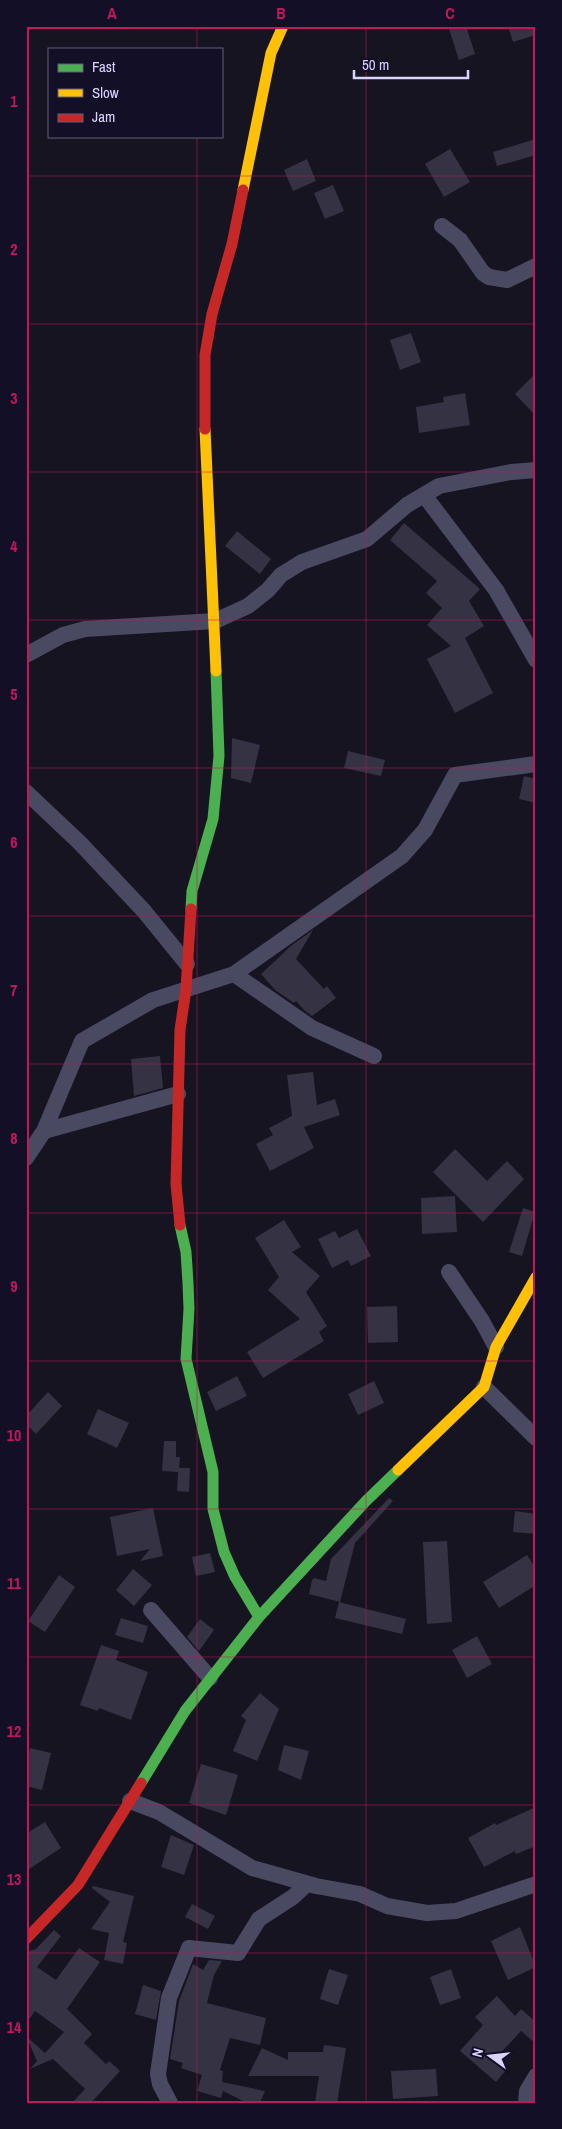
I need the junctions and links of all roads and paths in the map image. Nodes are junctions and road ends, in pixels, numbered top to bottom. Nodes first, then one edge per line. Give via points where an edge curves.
1 (283, 26) edge
2 (442, 226) dead end
3 (536, 266) edge
4 (536, 470) edge
5 (424, 495) junction
6 (215, 621) junction
7 (26, 655) edge
8 (536, 660) edge
9 (536, 764) edge
10 (26, 792) edge
11 (187, 964) junction
12 (234, 974) junction
13 (186, 989) junction
14 (374, 1056) dead end
15 (178, 1094) junction
16 (44, 1132) junction
17 (26, 1158) edge
18 (449, 1272) dead end
19 (536, 1277) edge
20 (496, 1347) junction
21 (484, 1387) junction
22 (536, 1438) edge
23 (152, 1610) dead end
24 (259, 1617) junction
25 (210, 1678) junction
26 (130, 1801) junction
27 (307, 1884) junction
28 (536, 1884) edge
29 (26, 1939) edge
30 (536, 2076) edge
31 (170, 2103) edge
32 (526, 2103) edge

1 - 6 street via 271,53 232,244 212,314 205,354 205,435
2 - 3 street via 460,240 489,277 507,280
4 - 5 street via 439,486
5 - 6 street via 367,539 302,562 281,575 248,606
5 - 8 street via 496,590
6 - 7 street via 85,629 63,635
6 - 11 street via 219,756 213,819 192,891
9 - 12 street via 455,775 425,830 402,856
10 - 11 street via 80,842
11 - 13 street
12 - 13 street
12 - 14 street via 312,1028
13 - 15 street via 180,1030
13 - 16 street via 153,1000 82,1040
15 - 16 street
15 - 24 street via 176,1184 188,1283 186,1359 213,1472 213,1510 224,1552
16 - 17 street
18 - 20 street
19 - 20 street
20 - 21 street
21 - 22 street
21 - 24 street via 366,1501
23 - 25 street
24 - 25 street
25 - 26 street via 185,1711
26 - 27 street via 159,1812 252,1868
26 - 29 street via 78,1885
27 - 28 street via 360,1894 387,1906 427,1913 456,1912
27 - 31 street via 258,1919 238,1953 189,1948 169,1998 158,2074
30 - 32 street via 527,2091

